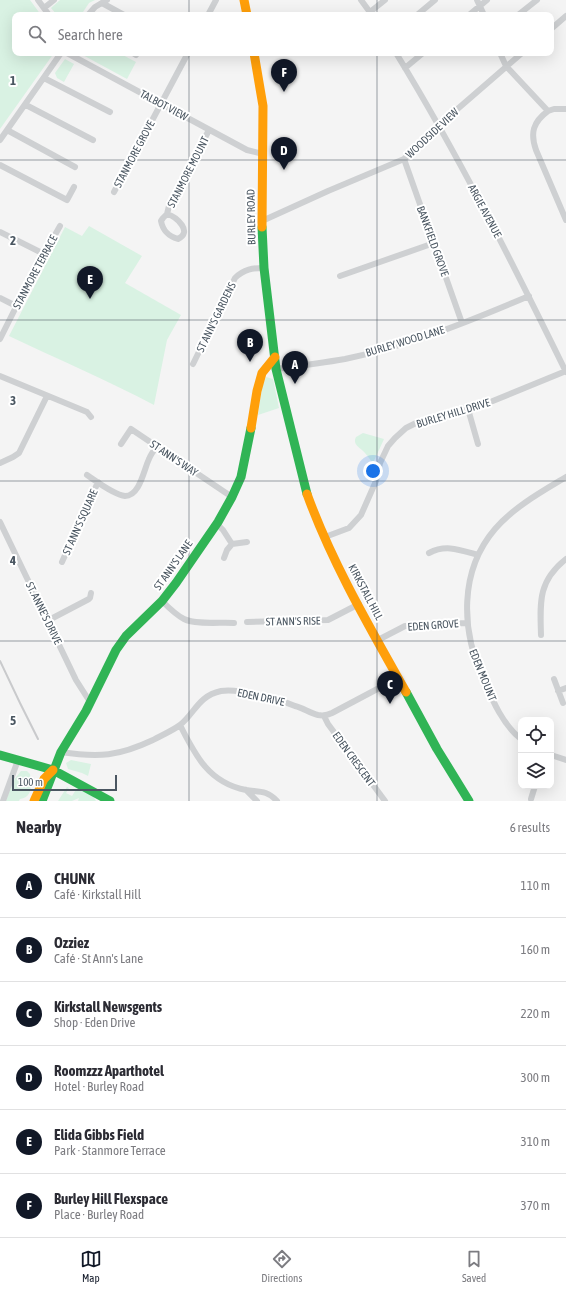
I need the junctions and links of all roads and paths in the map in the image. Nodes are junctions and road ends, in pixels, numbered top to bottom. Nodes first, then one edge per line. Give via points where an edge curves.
1 (38, 0) edge
2 (54, 0) edge
3 (216, 0) edge
4 (244, 0) edge
5 (361, 0) edge
6 (385, 0) edge
7 (435, 0) edge
8 (487, 0) edge
9 (537, 0) edge
10 (104, 1) edge
11 (479, 3) edge
12 (44, 8) junction
13 (47, 12) edge
14 (91, 12) edge
15 (120, 12) edge
16 (210, 12) edge
17 (246, 12) edge
18 (370, 12) edge
19 (373, 12) edge
20 (421, 12) edge
21 (472, 12) edge
22 (522, 12) edge
23 (566, 16) edge
24 (554, 26) edge
25 (59, 56) edge
26 (73, 56) edge
27 (186, 56) edge
28 (255, 56) edge
29 (398, 56) edge
30 (419, 56) edge
31 (501, 56) edge
32 (518, 56) edge
33 (506, 66) junction
34 (405, 68) junction
35 (44, 78) junction
36 (26, 104) junction
37 (161, 104) junction
38 (566, 109) edge
39 (548, 111) junction
40 (110, 112) dead end
41 (439, 125) junction
42 (7, 130) junction
43 (209, 130) junction
44 (0, 140) edge
45 (93, 140) dead end
46 (263, 154) junction
47 (404, 159) junction
48 (0, 165) edge
49 (76, 167) dead end
50 (74, 187) dead end
51 (114, 192) dead end
52 (167, 214) dead end
53 (566, 220) edge
54 (262, 221) junction
55 (60, 226) dead end
56 (0, 232) edge
57 (434, 243) junction
58 (44, 254) junction
59 (264, 268) junction
60 (340, 276) dead end
61 (529, 296) junction
62 (0, 298) edge
63 (16, 306) junction
64 (462, 323) junction
65 (0, 339) edge
66 (275, 357) junction
67 (192, 364) dead end
68 (276, 369) junction
69 (566, 372) edge
70 (0, 376) edge
71 (278, 380) joint
72 (48, 396) junction
73 (468, 409) junction
74 (91, 417) dead end
75 (121, 444) dead end
76 (478, 444) dead end
77 (157, 446) junction
78 (0, 463) edge
79 (87, 475) dead end
80 (566, 478) edge
81 (98, 482) junction
82 (232, 497) junction
83 (0, 522) edge
84 (217, 524) junction
85 (325, 536) junction
86 (247, 542) dead end
87 (232, 544) junction
88 (430, 553) dead end
89 (478, 555) junction
90 (224, 558) dead end
91 (566, 559) edge
92 (62, 562) dead end
93 (91, 593) dead end
94 (162, 601) junction
95 (359, 604) junction
96 (47, 621) junction
97 (247, 622) dead end
98 (467, 622) junction
99 (234, 623) dead end
100 (541, 634) dead end
101 (378, 640) junction
102 (398, 678) junction
103 (554, 679) dead end
104 (566, 688) edge
105 (558, 691) junction
106 (90, 702) junction
107 (563, 703) dead end
108 (324, 716) junction
109 (180, 725) junction
110 (518, 736) edge
111 (61, 752) junction
112 (0, 755) edge
113 (554, 758) edge
114 (18, 760) junction
115 (566, 760) edge
116 (53, 770) junction
117 (534, 789) edge
118 (246, 790) junction
119 (531, 799) dead end
120 (3, 801) edge
121 (34, 801) edge
122 (42, 801) edge
123 (110, 801) edge
124 (257, 801) edge
125 (277, 801) edge
126 (385, 801) edge
127 (469, 801) edge

1 - 12 street
2 - 12 street
3 - 16 street
4 - 17 street
5 - 18 street
6 - 19 street
7 - 20 street
8 - 11 street
9 - 22 street
10 - 14 street
10 - 15 street
11 - 21 street
12 - 13 street
23 - 24 street
25 - 35 street
26 - 37 street, TALBOT VIEW
27 - 37 street, STANMORE GROVE
28 - 46 street, BURLEY ROAD via 263,106
29 - 34 street, ARGIE AVENUE
30 - 34 street
31 - 33 street
32 - 33 street, WOODSIDE VIEW
33 - 39 street
33 - 41 street, WOODSIDE VIEW
34 - 41 street, ARGIE AVENUE
35 - 36 street
35 - 40 street
36 - 42 street
36 - 45 street
37 - 43 street, TALBOT VIEW
37 - 51 street, STANMORE GROVE
38 - 39 street
39 - 53 street via 537,122 532,140
41 - 47 street, WOODSIDE VIEW
41 - 61 street, ARGIE AVENUE
42 - 44 street
42 - 49 street
43 - 46 street, TALBOT VIEW via 247,150
43 - 52 street, STANMORE MOUNT
46 - 54 street, BURLEY ROAD
47 - 54 street, WOODSIDE VIEW
47 - 57 street, BANKFIELD GROVE
48 - 50 street via 68,200
54 - 59 street, BURLEY ROAD
55 - 58 street, STANMORE TERRACE
56 - 58 street
57 - 60 street
57 - 64 street, BANKFIELD GROVE
58 - 63 street, STANMORE TERRACE
59 - 66 street, BURLEY ROAD
59 - 67 street, ST ANN'S GARDENS via 249,269 235,278
61 - 64 street, BURLEY WOOD LANE
61 - 69 street, ARGIE AVENUE
62 - 63 street
63 - 65 street, STANMORE TERRACE
64 - 68 street, BURLEY WOOD LANE via 391,347 345,359
66 - 68 street, BURLEY ROAD
66 - 82 street, ST ANN'S LANE via 262,373 241,477
68 - 71 street, BURLEY ROAD
69 - 73 street, BURLEY HILL DRIVE
70 - 72 street
71 - 85 street, KIRKSTALL HILL via 304,487
72 - 74 street via 87,412
72 - 78 street via 19,453
73 - 76 street
73 - 85 street, BURLEY HILL DRIVE via 420,421 400,433 388,446 361,515 349,528
75 - 77 street, ST ANN'S WAY via 131,429
77 - 81 street, ST ANN'S SQUARE via 133,493 126,496 117,494
77 - 82 street, ST ANN'S WAY
79 - 81 street, ST ANN'S SQUARE
80 - 89 street, EDEN MOUNT via 514,511 496,528
81 - 92 street, ST ANN'S SQUARE
82 - 84 street, ST ANN'S LANE
83 - 96 street, ST. ANNE'S DRIVE
84 - 87 street
84 - 94 street, ST ANN'S LANE
85 - 95 street, KIRKSTALL HILL
86 - 87 street
87 - 90 street
88 - 89 street via 438,548 452,548
89 - 98 street, EDEN MOUNT via 468,585
91 - 100 street via 554,569 544,586 540,607
93 - 96 street via 89,600
94 - 99 street via 185,620
94 - 106 street, ST ANN'S LANE via 126,636 116,650
95 - 97 street, ST ANN'S RISE via 328,620
95 - 101 street, KIRKSTALL HILL
96 - 106 street, ST. ANNE'S DRIVE via 76,680
98 - 101 street, EDEN GROVE via 405,626
98 - 110 street, EDEN MOUNT via 475,660 492,698 508,726
101 - 102 street, KIRKSTALL HILL
102 - 108 street
102 - 127 street, KIRKSTALL HILL
103 - 105 street
104 - 105 street
105 - 107 street
106 - 111 street, ST ANN'S LANE
108 - 109 street, EDEN DRIVE via 276,699 222,691 202,700
108 - 126 street, EDEN CRESCENT
109 - 111 street, EDEN DRIVE via 145,744 117,753 94,756
109 - 118 street via 203,766 216,778
111 - 116 street, ST ANN'S LANE
112 - 114 street
113 - 115 street
114 - 116 street
114 - 120 street
116 - 121 street via 44,780
116 - 122 street
116 - 123 street
117 - 119 street
118 - 124 street
118 - 125 street via 261,791

